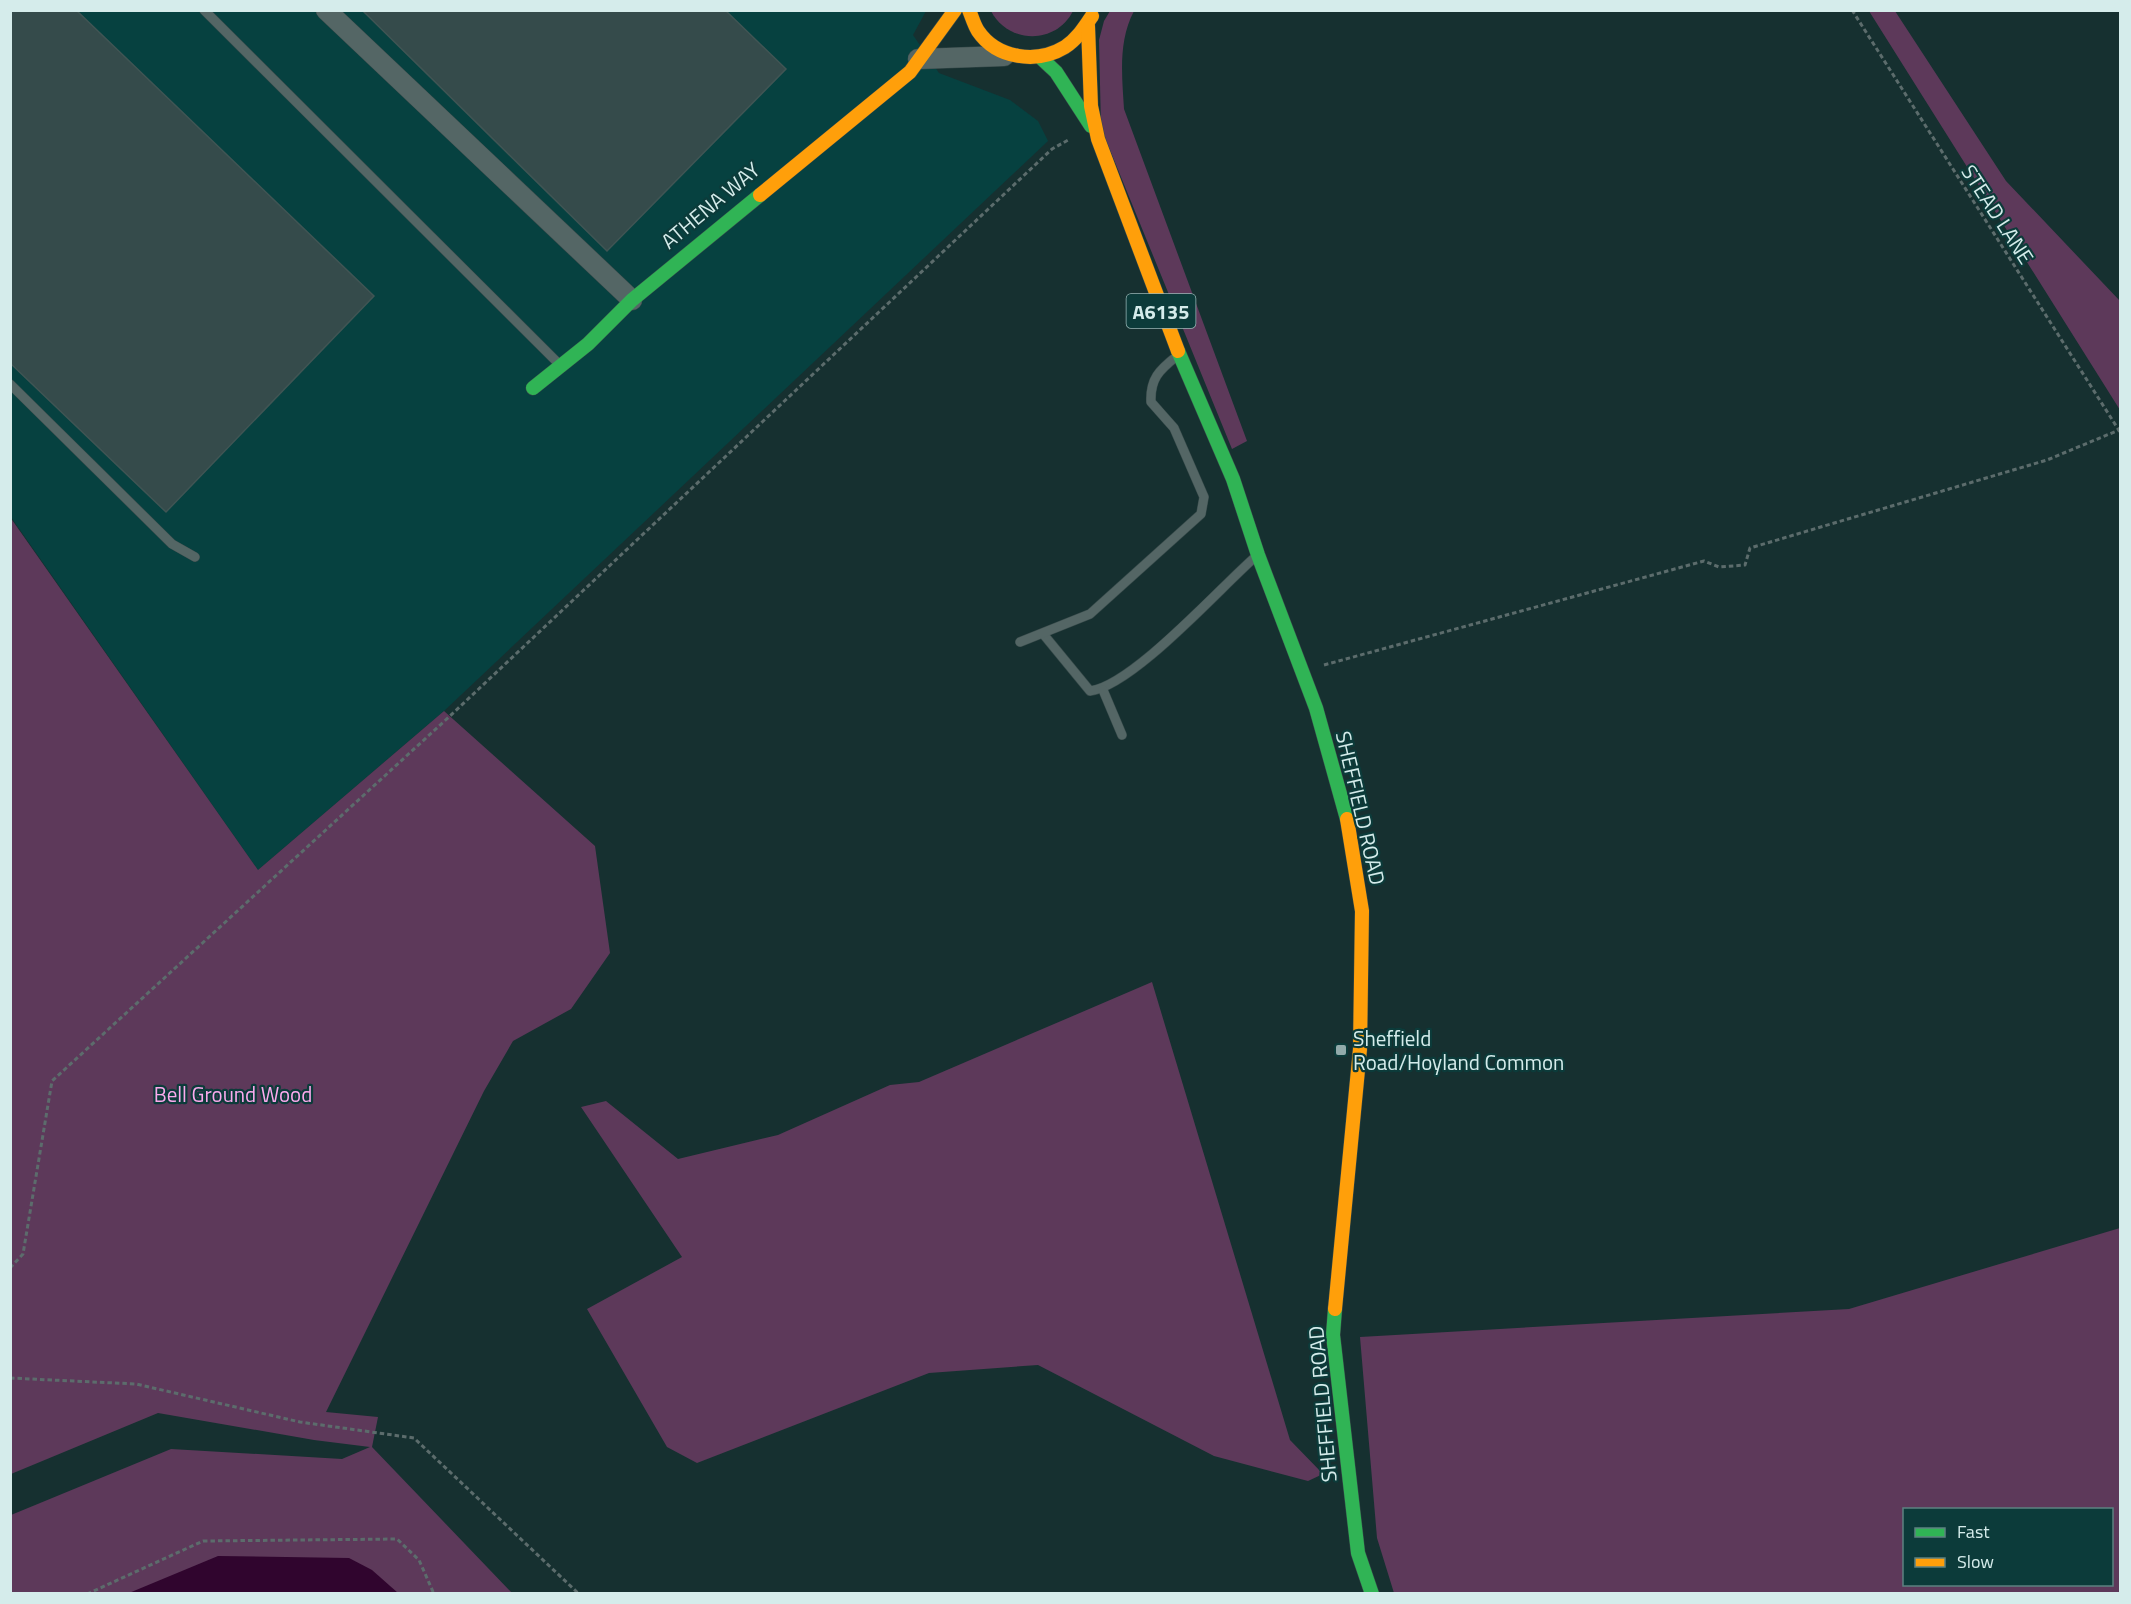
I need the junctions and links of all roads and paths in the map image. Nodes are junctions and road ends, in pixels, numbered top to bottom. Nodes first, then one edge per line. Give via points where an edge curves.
1 (204, 10) edge
2 (326, 10) edge
3 (955, 10) edge
4 (969, 10) edge
5 (1094, 10) edge
6 (1852, 10) edge
7 (1088, 26) junction
8 (1019, 57) junction
9 (1041, 58) junction
10 (918, 59) junction
11 (1095, 134) junction
12 (632, 300) junction
13 (1180, 354) junction
14 (560, 366) junction
15 (10, 384) edge
16 (533, 388) dead end
17 (2120, 431) edge
18 (1258, 555) junction
19 (195, 556) dead end
20 (1044, 634) junction
21 (1020, 642) dead end
22 (1302, 671) junction
23 (1103, 690) junction
24 (1122, 735) dead end
25 (10, 1268) edge
26 (10, 1378) edge
27 (87, 1593) edge
28 (434, 1593) edge
29 (579, 1593) edge
30 (1372, 1593) edge

1 - 14 lane
2 - 12 street
3 - 10 main road, ATHENA WAY
4 - 8 main road, A6135 via 982,36 999,50
5 - 7 main road, A6135
6 - 17 path, STEAD LANE
7 - 9 main road, A6135 via 1076,41
7 - 11 main road, SHEFFIELD ROAD / A6135
8 - 9 main road, A6135
8 - 10 street
9 - 11 main road, SHEFFIELD ROAD / A6135 via 1056,72
10 - 12 main road, ATHENA WAY via 910,72
11 - 13 main road, SHEFFIELD ROAD / A6135
11 - 25 path via 1052,149 458,707 52,1081 23,1254
12 - 14 main road, ATHENA WAY
13 - 18 main road, SHEFFIELD ROAD / A6135 via 1233,479
13 - 20 lane via 1159,370 1152,381 1151,402 1174,428 1204,497 1201,514 1090,614
14 - 16 main road, ATHENA WAY
15 - 19 lane via 171,544
17 - 22 path via 2047,460 1750,548 1745,565 1719,567 1704,561
18 - 22 main road, SHEFFIELD ROAD / A6135
18 - 23 lane via 1149,657
20 - 21 lane
20 - 23 lane via 1090,691
22 - 30 main road, SHEFFIELD ROAD / A6135 via 1347,820 1362,911 1360,1049 1332,1335 1358,1553
23 - 24 lane
26 - 29 path via 136,1384 300,1422 414,1438
27 - 28 path via 203,1541 397,1539 418,1560

